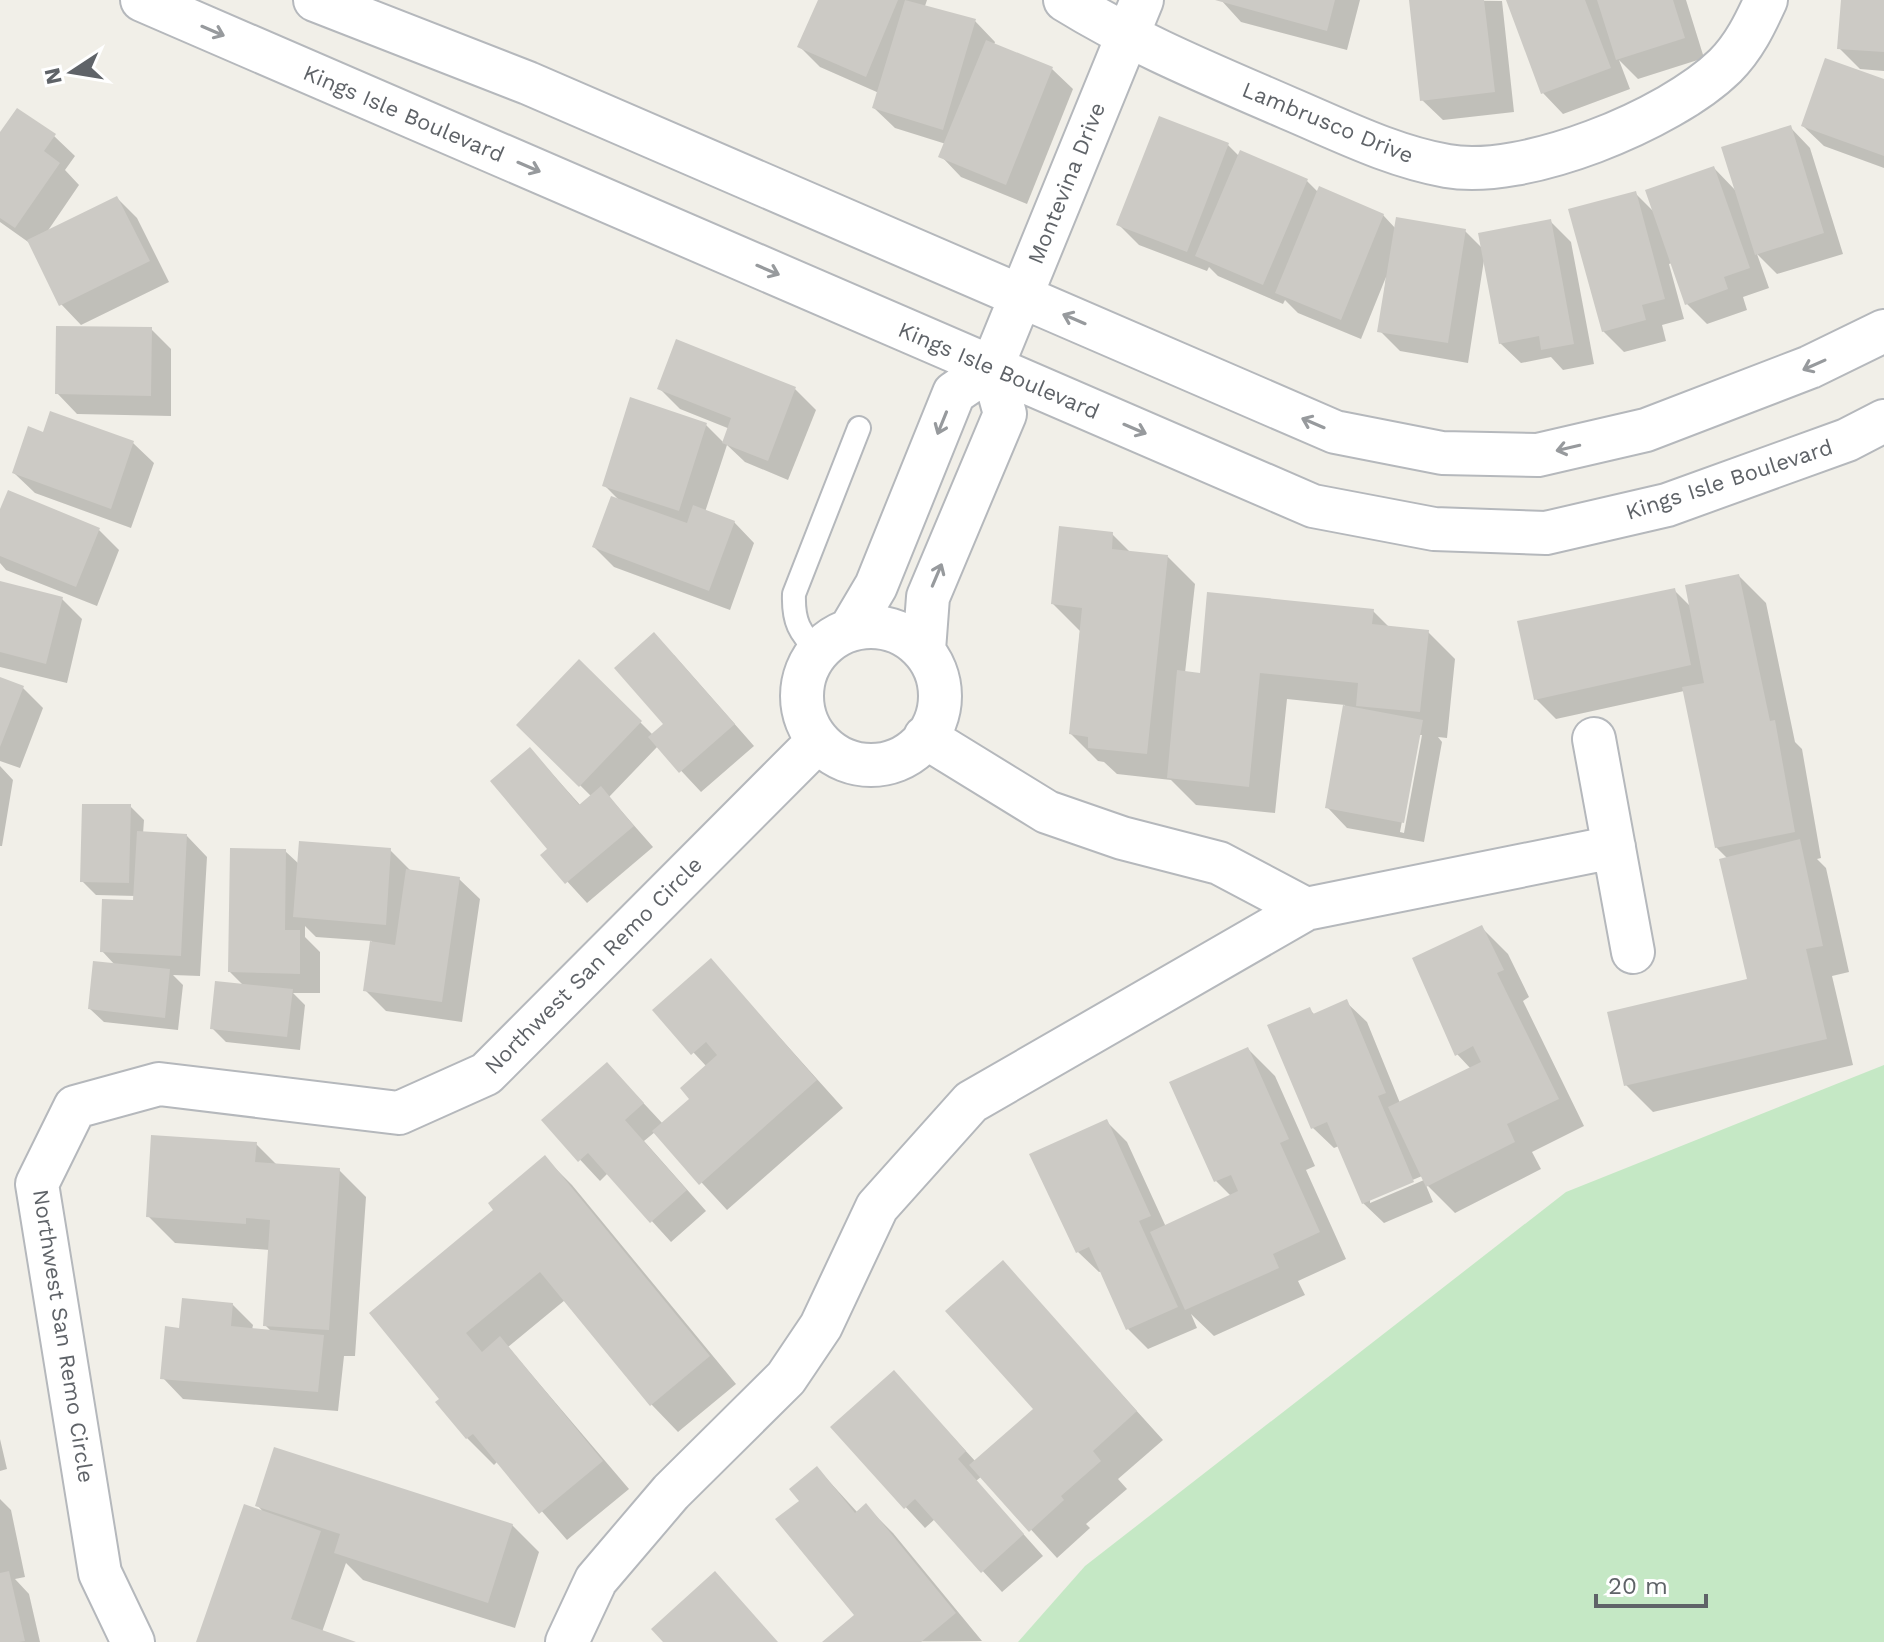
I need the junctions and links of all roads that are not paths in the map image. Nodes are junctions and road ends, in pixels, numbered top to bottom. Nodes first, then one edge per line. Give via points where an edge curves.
1 (142, 0) edge
2 (315, 0) edge
3 (1065, 0) edge
4 (1766, 0) edge
5 (1134, 19) edge
6 (1021, 296) junction
7 (1884, 331) edge
8 (992, 367) junction
9 (1884, 421) edge
10 (859, 428) dead end
11 (834, 641) junction
12 (924, 650) junction
13 (925, 737) junction
14 (1594, 739) dead end
15 (818, 741) junction
16 (1614, 847) junction
17 (1306, 909) junction
18 (1633, 952) dead end
19 (133, 1642) edge
20 (567, 1642) edge

1 -> 8 street, Kings Isle Boulevard
2 - 6 street via 528,83
3 - 5 street, Lambrusco Drive
4 - 5 street, Lambrusco Drive via 1748,38 1726,65 1668,109 1540,158 1479,169 1449,167 1374,145
5 - 6 street, Montevina Drive
7 -> 6 street via 1810,367 1646,430 1538,455 1442,453 1335,432
6 - 8 street, Montevina Drive
8 -> 9 street, Kings Isle Boulevard via 1313,506 1434,529 1546,533 1667,505 1847,440
8 -> 11 street via 954,393 876,586
12 -> 8 street via 928,597 1005,414
10 - 11 lane via 794,594 793,615 800,634
11 - 12 street via 876,626 902,634
11 - 15 street via 809,664 801,690 805,717
12 - 13 street via 937,674 939,701
13 - 15 street via 892,762 865,765 839,757
13 - 17 street via 1047,812 1219,863
14 - 16 street
15 - 19 street, Northwest San Remo Circle via 486,1074 399,1113 159,1084 75,1107 37,1184 100,1573
16 - 17 street
16 - 18 street
17 - 20 street via 971,1102 877,1207 821,1326 786,1378 671,1492 596,1580

